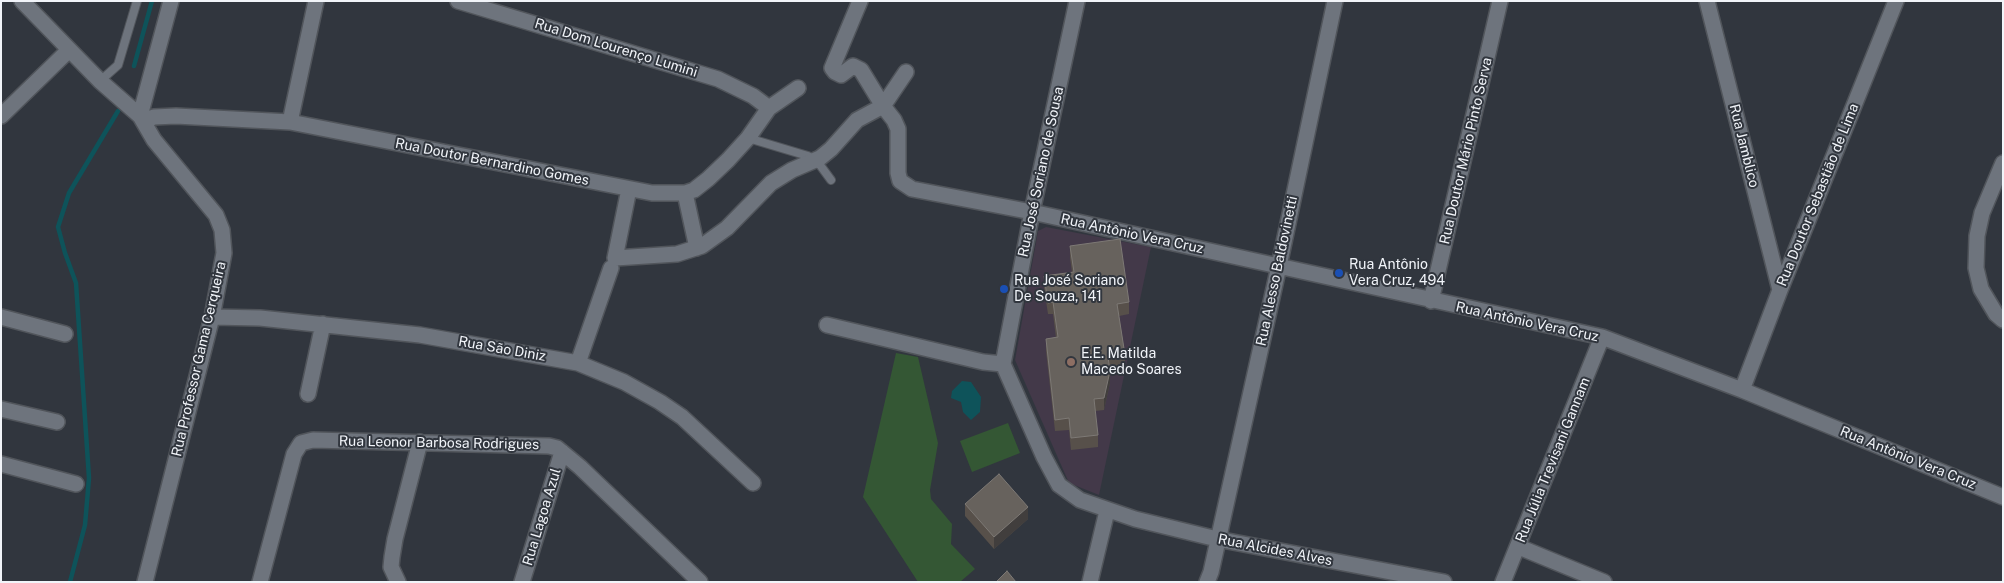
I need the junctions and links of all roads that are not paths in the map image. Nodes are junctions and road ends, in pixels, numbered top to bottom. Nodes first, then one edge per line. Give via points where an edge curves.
1 (22, 1) edge
2 (137, 1) edge
3 (170, 1) edge
4 (316, 1) edge
5 (458, 1) edge
6 (860, 1) edge
7 (1077, 1) edge
8 (1335, 1) edge
9 (1500, 1) edge
10 (1707, 1) edge
11 (1896, 1) edge
12 (70, 50) junction
13 (906, 72) dead end
14 (100, 82) junction
15 (798, 88) dead end
16 (883, 106) junction
17 (769, 108) junction
18 (1, 116) edge
19 (142, 119) junction
20 (290, 122) junction
21 (748, 138) junction
22 (814, 161) junction
23 (2003, 163) edge
24 (831, 180) dead end
25 (629, 189) junction
26 (685, 193) junction
27 (1032, 212) junction
28 (697, 248) junction
29 (613, 263) junction
30 (1279, 266) junction
31 (1780, 290) junction
32 (1431, 301) junction
33 (1, 317) edge
34 (212, 317) junction
35 (2003, 320) edge
36 (323, 324) junction
37 (827, 325) dead end
38 (65, 334) dead end
39 (1602, 337) junction
40 (578, 363) junction
41 (1003, 364) junction
42 (1742, 390) junction
43 (308, 394) dead end
44 (1, 409) edge
45 (56, 422) dead end
46 (420, 442) junction
47 (562, 452) junction
48 (1, 464) edge
49 (753, 483) dead end
50 (76, 484) dead end
51 (2003, 497) edge
52 (1108, 511) junction
53 (1217, 539) junction
54 (1518, 547) junction
55 (145, 582) edge
56 (260, 582) edge
57 (398, 582) edge
58 (522, 582) edge
59 (700, 582) edge
60 (1090, 582) edge
61 (1207, 582) edge
62 (1444, 582) edge
63 (1503, 582) edge
64 (1604, 582) edge

1 - 12 street, Rua Professor Gama Cerqueira
2 - 14 lane via 118,64
3 - 19 street
4 - 20 street
5 - 17 street, Rua Dom Lourenço Lumini via 718,79 753,96
6 - 16 street via 832,68 841,75 850,67 857,67
7 - 27 street, Rua José Soriano de Sousa
8 - 30 street, Rua Alesso Baldovinetti
9 - 32 street, Rua Doutor Mário Pinto Serva
10 - 31 street, Rua Jamblico
11 - 31 street, Rua Doutor Sebastião de Lima
12 - 14 street, Rua Professor Gama Cerqueira
12 - 18 street
13 - 16 street
14 - 19 street, Rua Professor Gama Cerqueira
15 - 17 street
16 - 22 street via 858,120 831,149
16 - 27 street, Rua Antônio Vera Cruz via 898,129 900,181 912,189
17 - 21 street
19 - 20 street, Rua Doutor Bernardino Gomes via 176,116
19 - 34 street, Rua Professor Gama Cerqueira via 154,140 220,220 224,253
20 - 25 street, Rua Doutor Bernardino Gomes
21 - 22 lane via 802,153
21 - 26 street via 708,179
22 - 24 lane
22 - 28 street via 783,174 727,228
23 - 35 street via 1982,213 1976,268 1980,289
25 - 26 street, Rua Doutor Bernardino Gomes
25 - 29 street
26 - 28 street
27 - 30 street, Rua Antônio Vera Cruz
27 - 41 street, Rua José Soriano de Sousa
28 - 29 street
29 - 40 street
30 - 32 street, Rua Antônio Vera Cruz
30 - 53 street, Rua Alesso Baldovinetti
31 - 42 street, Rua Doutor Sebastião de Lima
32 - 39 street, Rua Antônio Vera Cruz
33 - 38 street
34 - 36 street, Rua São Diniz
34 - 55 street, Rua Professor Gama Cerqueira
36 - 40 street, Rua São Diniz via 420,335
36 - 43 street
37 - 41 street
39 - 42 street, Rua Antônio Vera Cruz
39 - 54 street, Rua Júlia Trevisani Gannam
40 - 49 street, Rua São Diniz via 624,382 682,417
41 - 52 street via 1059,485 1080,500
42 - 51 street, Rua Antônio Vera Cruz
44 - 45 street
46 - 47 street, Rua Leonor Barbosa Rodrigues via 549,446
46 - 56 street, Rua Leonor Barbosa Rodrigues via 313,440 299,445 291,462
46 - 57 street via 392,557 391,567
47 - 58 street, Rua Lagoa Azul
47 - 59 street, Rua Leonor Barbosa Rodrigues
48 - 50 street
52 - 53 street, Rua Alcides Alves
52 - 60 street
53 - 61 street, Rua Alesso Baldovinetti
53 - 62 street, Rua Alcides Alves
54 - 63 street, Rua Júlia Trevisani Gannam
54 - 64 street

